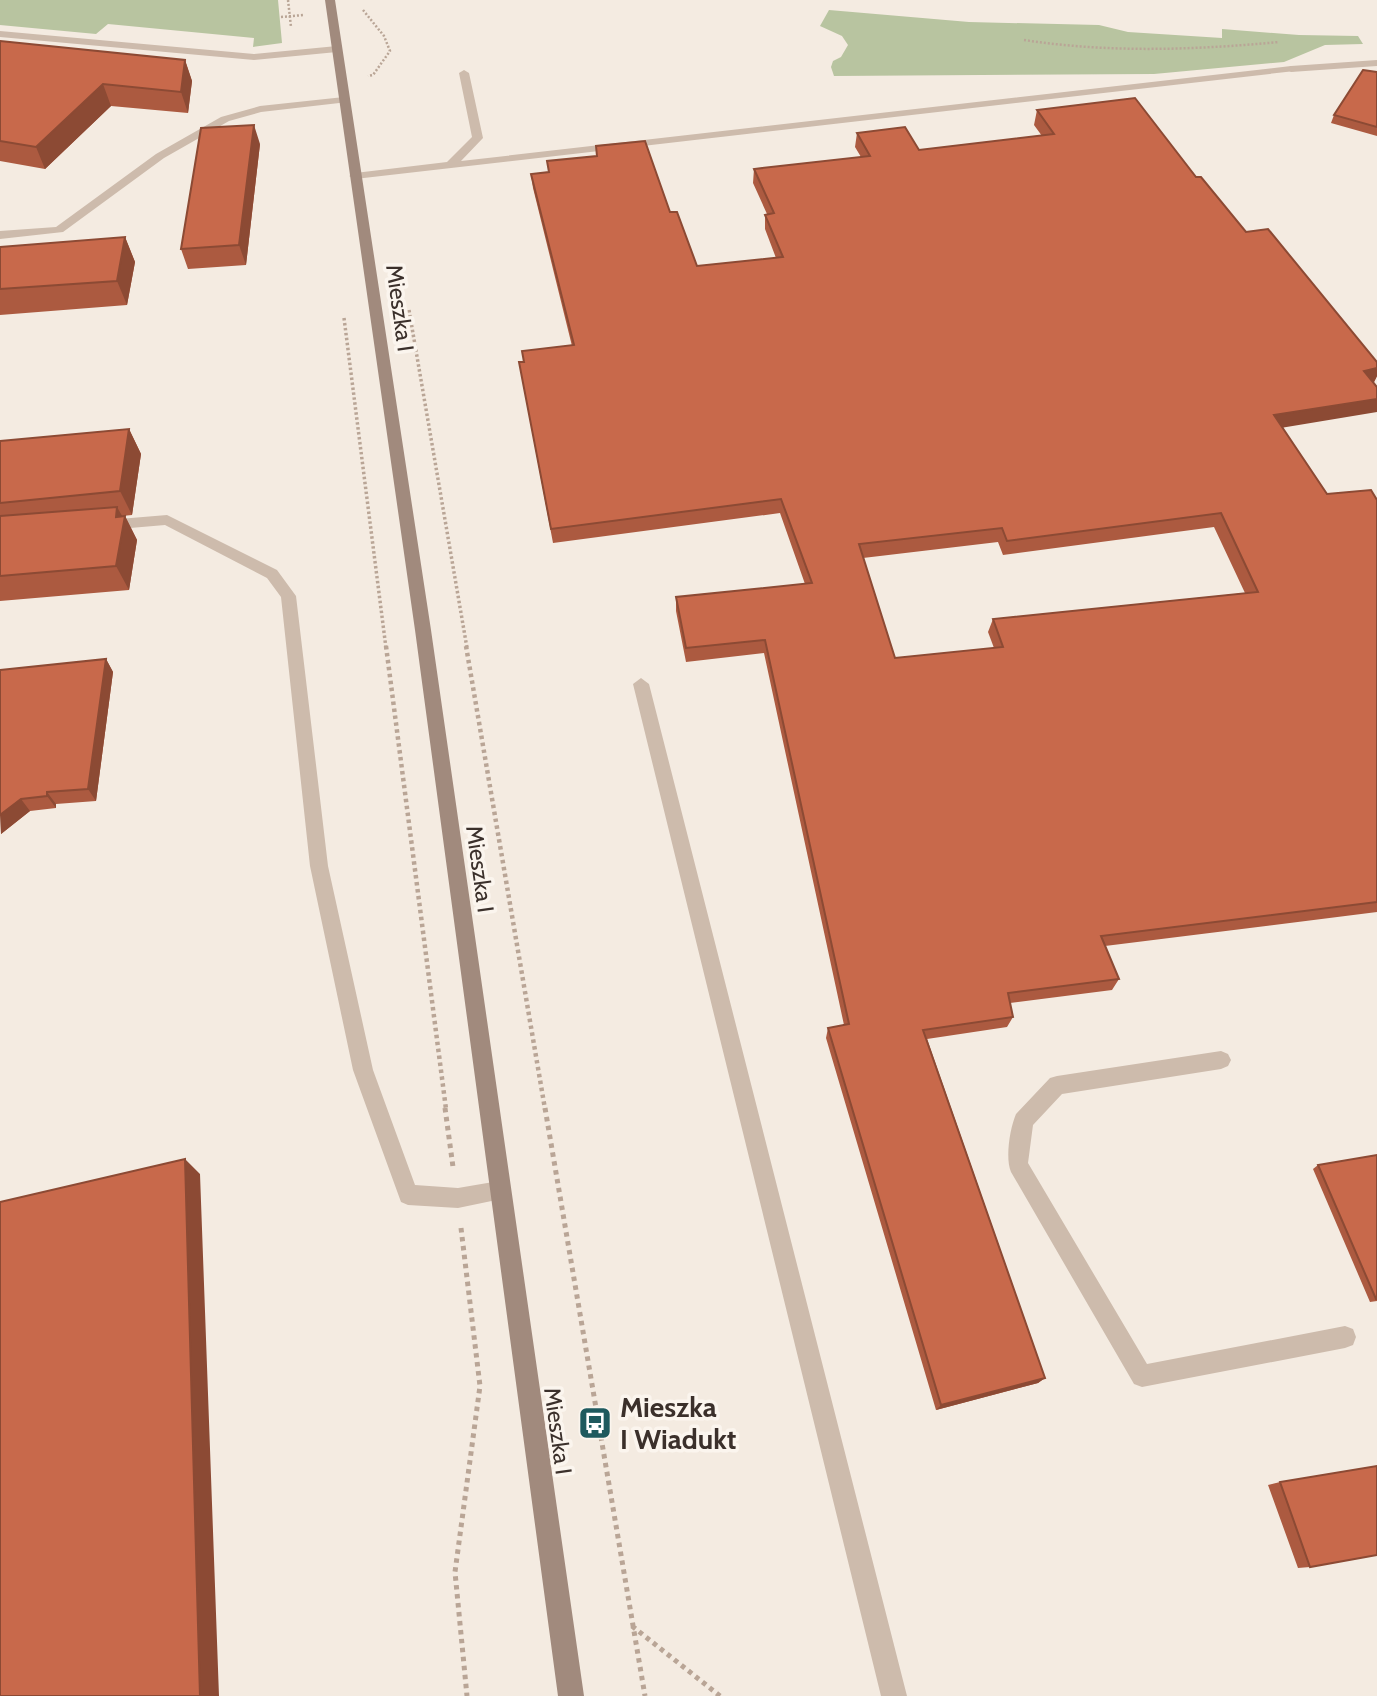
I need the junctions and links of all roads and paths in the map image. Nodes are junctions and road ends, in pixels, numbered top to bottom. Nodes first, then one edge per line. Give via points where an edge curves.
1 (330, 0) edge
2 (0, 34) edge
3 (1024, 40) dead end
4 (1285, 42) dead end
5 (337, 50) junction
6 (1377, 63) edge
7 (464, 73) dead end
8 (373, 75) dead end
9 (368, 86) dead end
10 (344, 100) junction
11 (450, 164) junction
12 (355, 176) junction
13 (0, 235) edge
14 (343, 306) dead end
15 (409, 310) dead end
16 (84, 527) edge
17 (383, 636) dead end
18 (640, 684) dead end
19 (1221, 1060) dead end
20 (499, 1191) junction
21 (1345, 1337) dead end
22 (631, 1626) junction
23 (571, 1696) edge
24 (645, 1696) edge
25 (720, 1696) edge
26 (894, 1696) edge

1 - 5 street, Mieszka I
2 - 5 street via 254,57
3 - 4 path via 1071,47 1203,49
5 - 10 street, Mieszka I
6 - 11 street
7 - 11 street via 478,138
8 - 9 path
10 - 12 street, Mieszka I
10 - 13 street via 260,109 225,119 160,156 59,230
11 - 12 street
12 - 20 street, Mieszka I via 423,630
14 - 17 path
15 - 22 path
16 - 20 street via 167,520 272,574 288,596 319,866 363,1070 408,1195 458,1198
18 - 26 street
19 - 21 street via 1057,1085 1023,1121 1018,1165 1142,1376
20 - 23 street, Mieszka I
22 - 24 path
22 - 25 path

